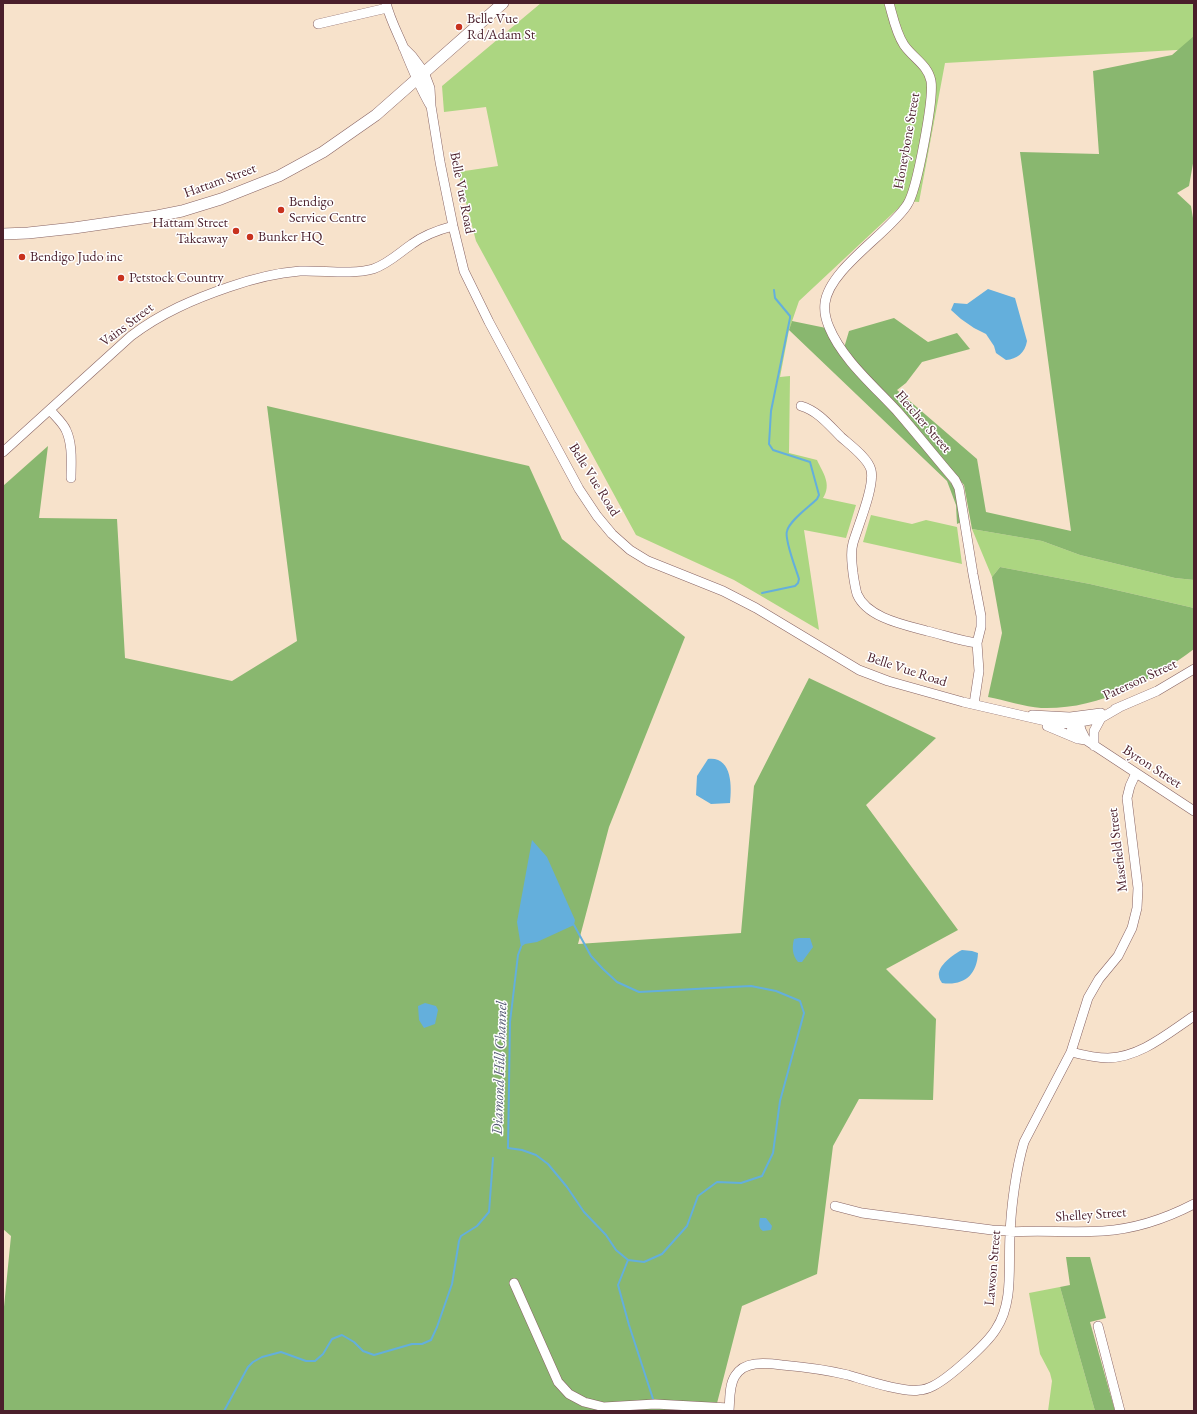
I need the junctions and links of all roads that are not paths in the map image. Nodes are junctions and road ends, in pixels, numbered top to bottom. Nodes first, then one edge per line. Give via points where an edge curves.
1 (503, 3) edge
2 (889, 3) edge
3 (387, 5) edge
4 (318, 24) dead end
5 (420, 75) junction
6 (910, 201) joint
7 (453, 226) junction
8 (3, 234) edge
9 (801, 406) dead end
10 (50, 410) junction
11 (3, 452) edge
12 (71, 478) dead end
13 (977, 643) junction
14 (1194, 669) edge
15 (974, 704) junction
16 (1120, 707) junction
17 (1025, 716) junction
18 (1101, 718) junction
19 (1074, 719) junction
20 (1038, 720) junction
21 (1086, 742) junction
22 (1136, 773) junction
23 (1194, 811) edge
24 (1194, 1016) edge
25 (1071, 1052) junction
26 (1194, 1204) edge
27 (835, 1206) dead end
28 (1010, 1232) junction
29 (514, 1283) dead end
30 (1098, 1326) dead end
31 (729, 1410) edge
32 (1120, 1411) edge

1 - 5 main road, Hattam Street
2 - 6 street, Honeybone Street via 903,44 924,66 931,81 920,164
3 - 4 street
3 - 5 street, Belle Vue Road via 393,26
5 - 7 street, Belle Vue Road via 431,93 431,106
5 - 8 main road, Hattam Street via 376,115 323,152 291,170 242,191 200,206 157,216 66,229
6 - 13 street, Fletcher Street via 837,278 827,296 825,310 829,326 844,352 908,424 959,488 981,616
7 - 10 street, Vains Street via 423,237 376,268 299,271 271,275 223,289 177,308 150,322 131,336
7 - 15 street, Belle Vue Road via 464,271 489,322 579,489 612,534 648,561 723,591 756,608 871,676
9 - 13 street via 819,416 871,468 871,484 851,554 855,588 861,601 895,622
10 - 11 street, Vains Street
10 - 12 street via 69,438
13 - 15 street, Fletcher Street via 979,671
14 - 16 street, Paterson Street
15 - 17 street, Belle Vue Road
16 - 18 street, Belle Vue Road
16 - 19 street, Paterson Street
17 - 19 street, Belle Vue Road via 1042,715
17 - 20 street, Belle Vue Road
18 - 19 street, Belle Vue Road
18 - 21 street
19 - 20 street, Belle Vue Road via 1063,724
19 - 21 street
20 - 21 street, Byron Street
21 - 22 street, Byron Street
22 - 23 street, Byron Street
22 - 25 street, Masefield Street via 1126,804 1138,888 1135,919 1123,948 1095,984 1088,998
24 - 25 street via 1152,1044 1131,1054 1109,1058
25 - 28 street, Lawson Street via 1024,1142
26 - 28 street, Shelley Street via 1163,1219 1122,1229
27 - 28 street, Shelley Street via 862,1213
28 - 31 street, Lawson Street via 1008,1294 1001,1321 985,1343 934,1386 917,1391 908,1390 831,1371 756,1364 741,1369 735,1376 731,1387
29 - 31 street via 558,1382 569,1394 584,1402 604,1407 655,1404
30 - 32 street

